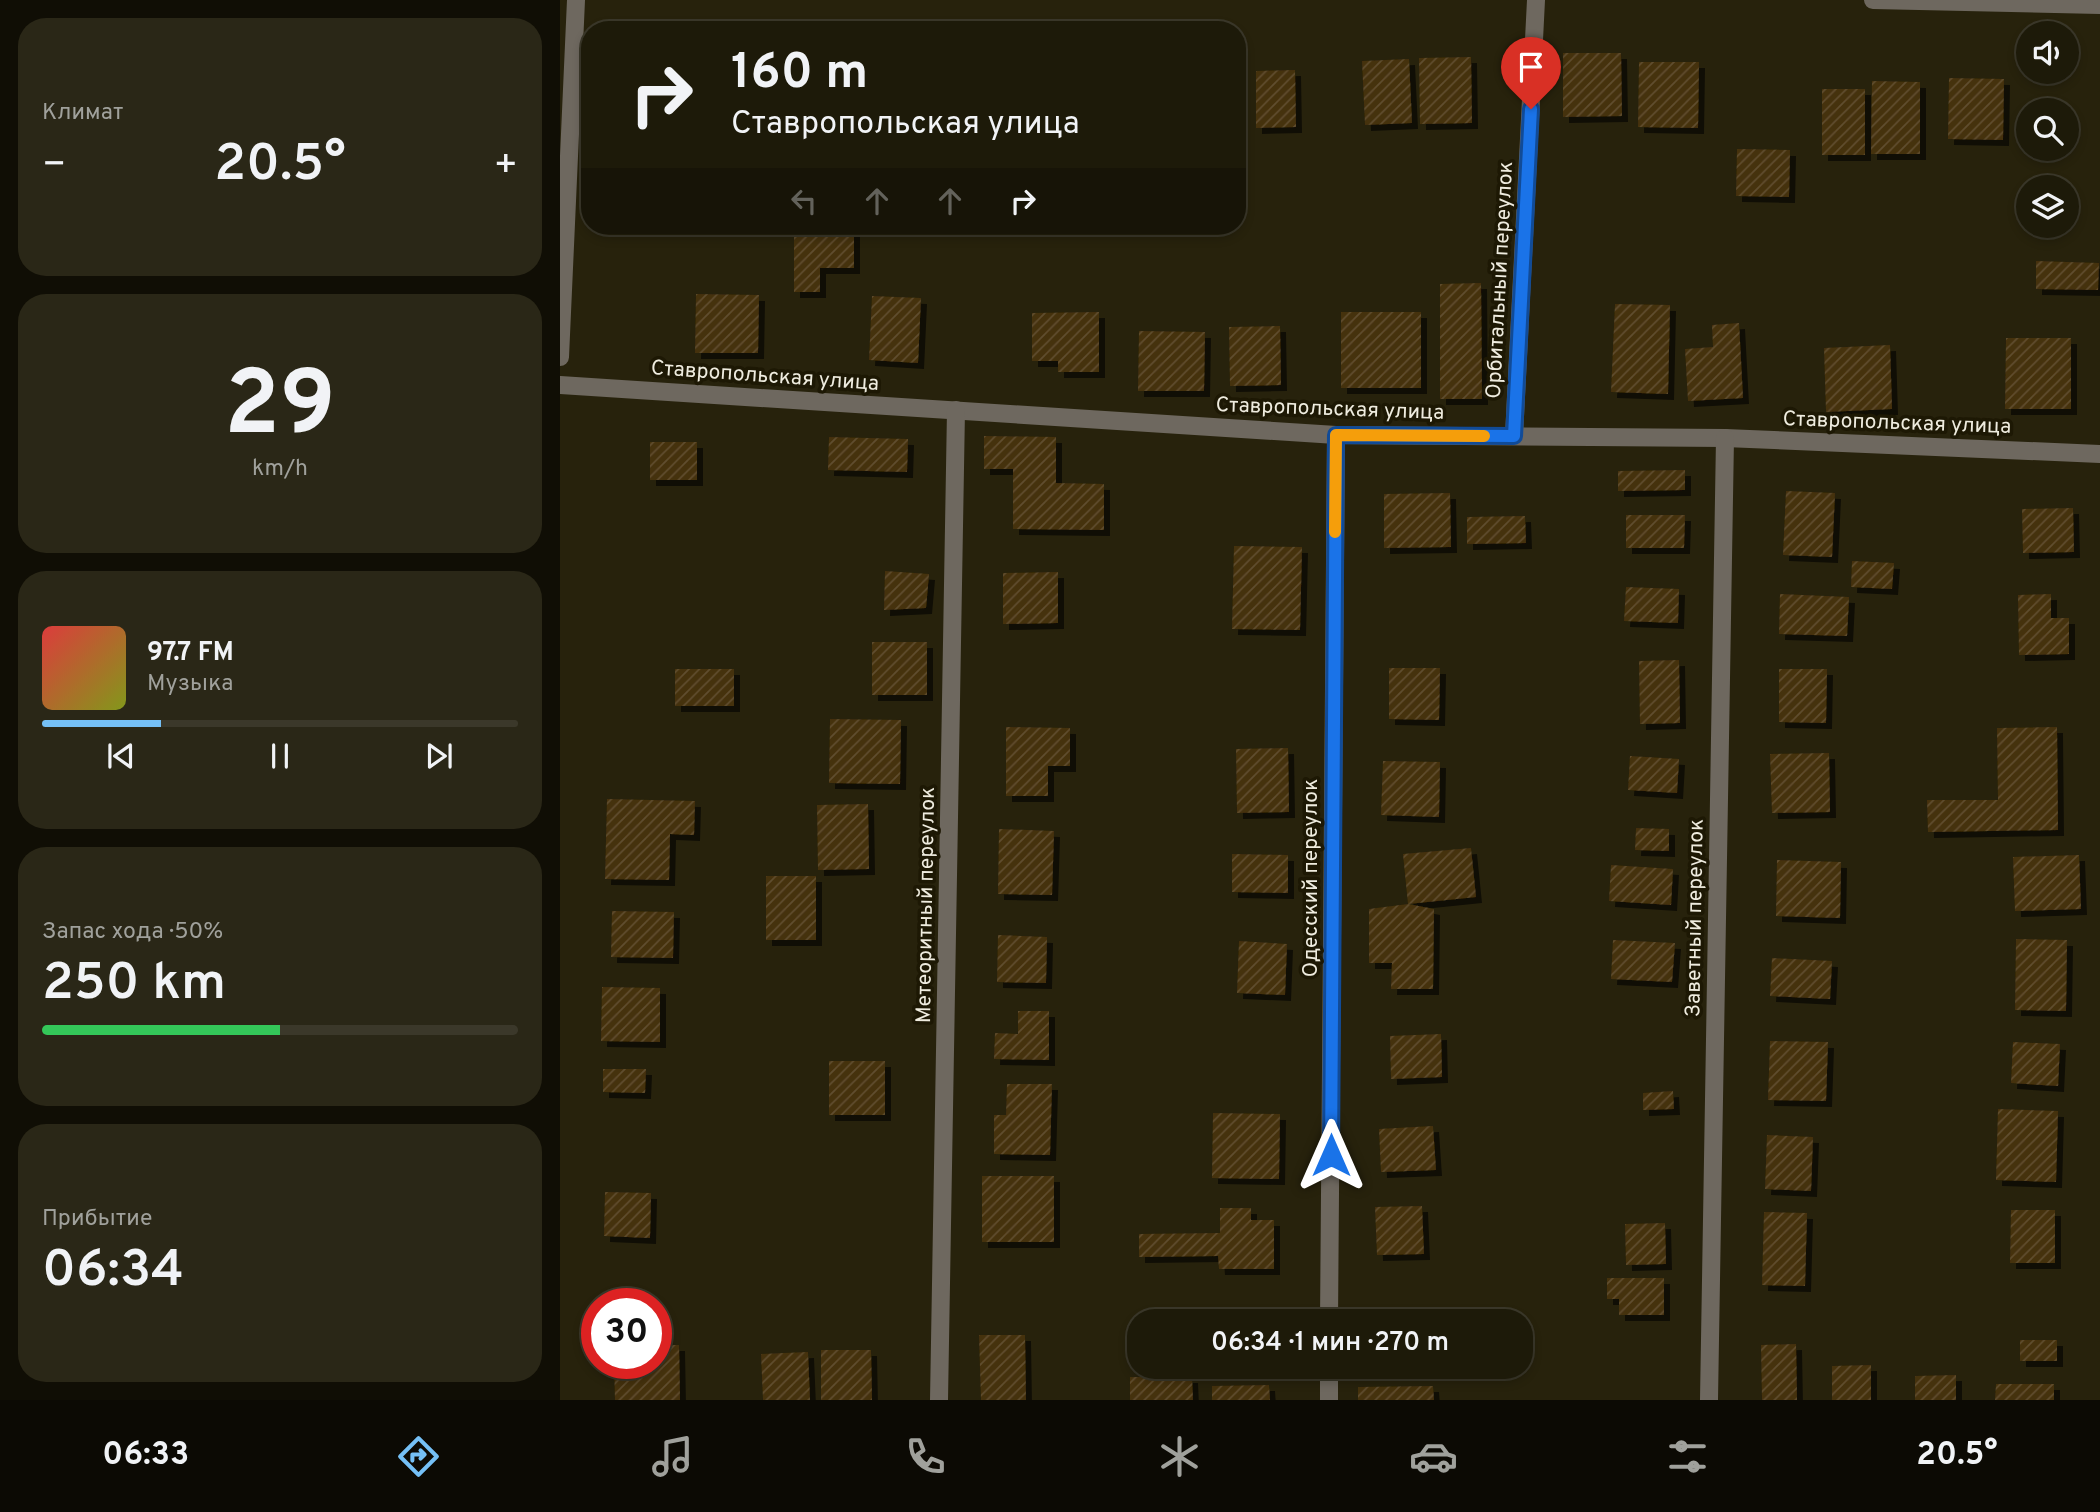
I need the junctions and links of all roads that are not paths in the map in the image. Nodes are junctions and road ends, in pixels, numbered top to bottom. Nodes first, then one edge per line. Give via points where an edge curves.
1 (576, 0) edge
2 (1536, 0) edge
3 (1873, 0) edge
4 (2100, 5) edge
5 (560, 357) edge
6 (560, 385) edge
7 (956, 410) junction
8 (1336, 435) junction
9 (1514, 436) junction
10 (1725, 438) junction
11 (2100, 454) edge
12 (1329, 1309) edge
13 (1329, 1379) edge
14 (939, 1400) edge
15 (1329, 1400) edge
16 (1709, 1400) edge

1 - 5 street
2 - 9 street, Орбитальный переулок
3 - 4 street
6 - 7 street, Ставропольская улица
7 - 8 street, Ставропольская улица
7 - 14 street, Метеоритный переулок
8 - 9 street, Ставропольская улица
8 - 12 street, Одесский переулок
9 - 10 street, Ставропольская улица
10 - 11 street, Ставропольская улица
10 - 16 street, Заветный переулок
13 - 15 street

